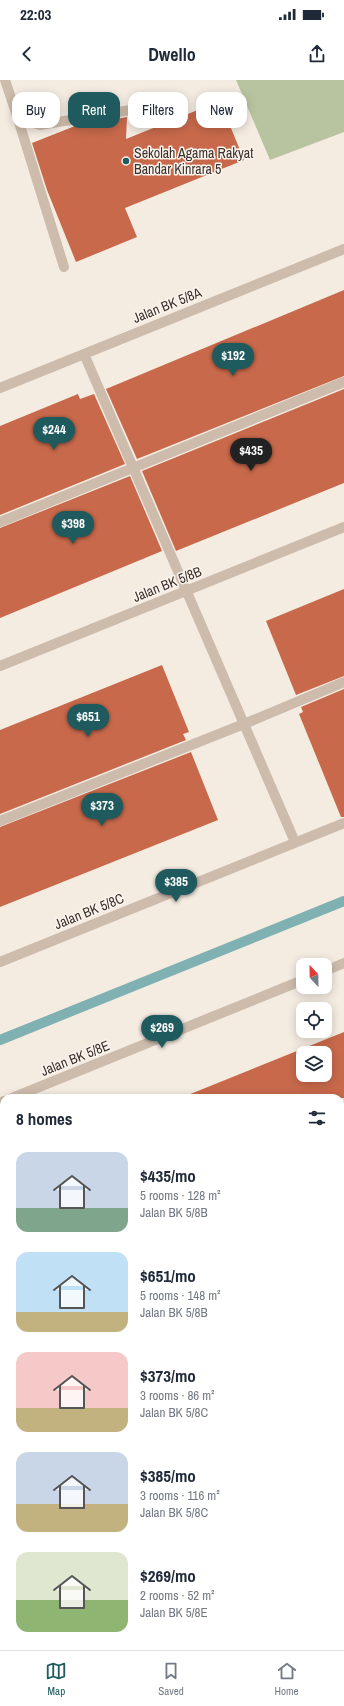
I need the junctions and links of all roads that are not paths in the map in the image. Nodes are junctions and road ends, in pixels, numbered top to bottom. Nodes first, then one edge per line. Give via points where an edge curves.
1 (5, 80) edge
2 (12, 101) edge
3 (128, 110) edge
4 (60, 122) edge
5 (21, 128) edge
6 (344, 248) edge
7 (64, 268) dead end
8 (84, 354) junction
9 (344, 382) edge
10 (0, 388) edge
11 (133, 467) junction
12 (0, 522) edge
13 (344, 527) edge
14 (186, 591) junction
15 (0, 666) edge
16 (344, 682) edge
17 (244, 724) junction
18 (0, 821) edge
19 (344, 822) edge
20 (296, 842) junction
21 (0, 962) edge
22 (344, 963) edge
23 (332, 968) edge
24 (296, 983) edge
25 (22, 1094) edge

1 - 2 street
3 - 4 street
5 - 7 street
6 - 8 street, Jalan BK 5/8A
8 - 10 street, Jalan BK 5/8A
8 - 11 street
9 - 11 street
11 - 12 street
11 - 14 street
13 - 14 street, Jalan BK 5/8B
14 - 15 street, Jalan BK 5/8B
14 - 17 street
16 - 17 street
17 - 18 street
17 - 20 street
19 - 20 street, Jalan BK 5/8C
20 - 21 street, Jalan BK 5/8C
22 - 23 street
24 - 25 street, Jalan BK 5/8E

